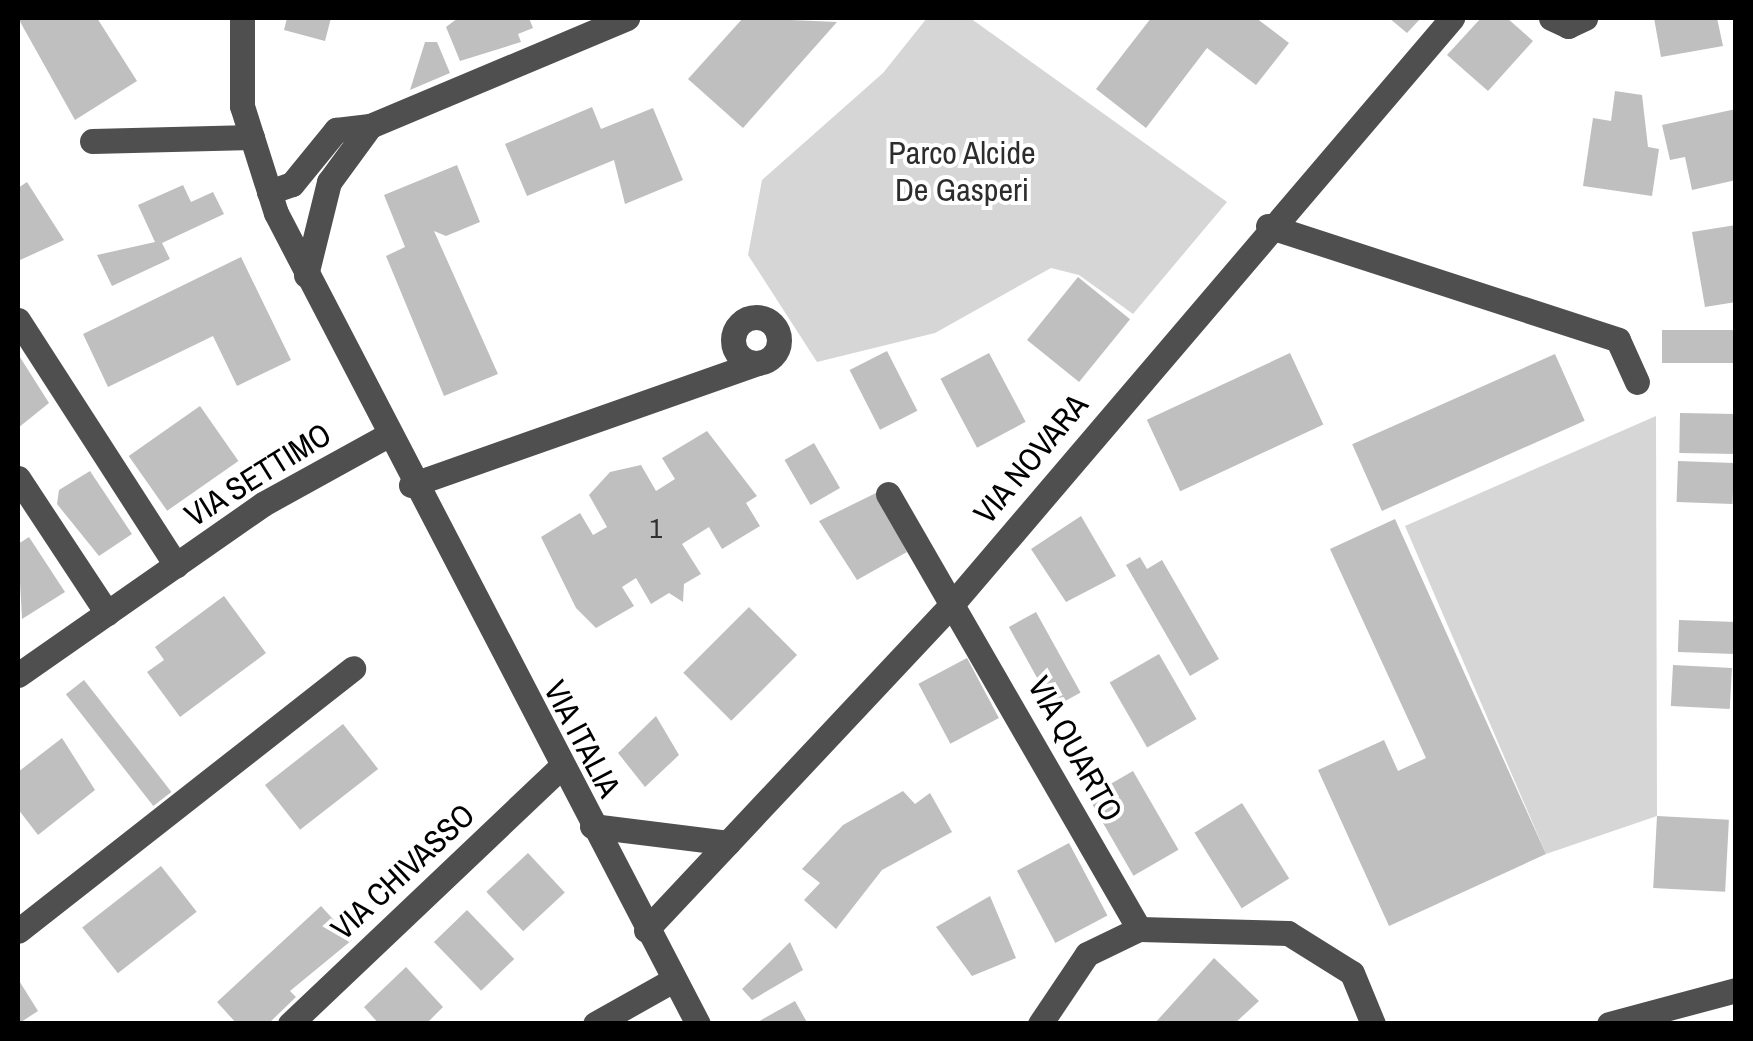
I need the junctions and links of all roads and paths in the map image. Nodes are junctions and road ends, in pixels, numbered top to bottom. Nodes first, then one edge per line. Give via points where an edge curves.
1 (242, 18) edge
2 (627, 18) edge
3 (1452, 18) edge
4 (1551, 18) edge
5 (1585, 18) edge
6 (370, 126) junction
7 (252, 137) junction
8 (92, 141) dead end
9 (269, 192) junction
10 (1268, 226) junction
11 (306, 275) junction
12 (18, 320) edge
13 (757, 363) dead end
14 (1638, 382) dead end
15 (386, 436) junction
16 (18, 478) edge
17 (411, 485) junction
18 (888, 494) dead end
19 (176, 564) junction
20 (954, 602) junction
21 (107, 613) junction
22 (353, 668) dead end
23 (18, 675) edge
24 (560, 768) junction
25 (592, 826) junction
26 (728, 842) junction
27 (1139, 929) junction
28 (646, 930) junction
29 (18, 931) edge
30 (674, 980) junction
31 (1736, 990) edge
32 (290, 1024) edge
33 (595, 1024) edge
34 (698, 1024) edge
35 (1040, 1024) edge
36 (1373, 1024) edge
37 (1609, 1024) edge

1 - 7 street, VIA SETTIMO via 240,75
2 - 6 street
3 - 10 street, VIA NOVARA
4 - 5 street via 1568,26
6 - 9 street via 336,130 296,180
6 - 11 street via 329,182
7 - 8 street
7 - 9 street, VIA SETTIMO
9 - 11 street, VIA SETTIMO
10 - 14 street via 1618,340
10 - 20 street, VIA NOVARA
11 - 15 street, VIA SETTIMO
12 - 19 street
13 - 17 street
15 - 17 street, VIA ITALIA
15 - 19 street, VIA SETTIMO
16 - 21 street
17 - 24 street, VIA ITALIA
18 - 20 street, VIA QUARTO
19 - 21 street, VIA SETTIMO
20 - 26 street, VIA NOVARA
20 - 27 street, VIA QUARTO
21 - 23 street, VIA SETTIMO
22 - 29 street
24 - 25 street, VIA ITALIA
24 - 32 street, VIA CHIVASSO
25 - 26 street
25 - 28 street, VIA ITALIA
26 - 28 street, VIA NOVARA
27 - 35 street via 1087,954
27 - 36 street via 1288,933 1352,973
28 - 30 street, VIA ITALIA
30 - 33 street
30 - 34 street, VIA ITALIA
31 - 37 street

